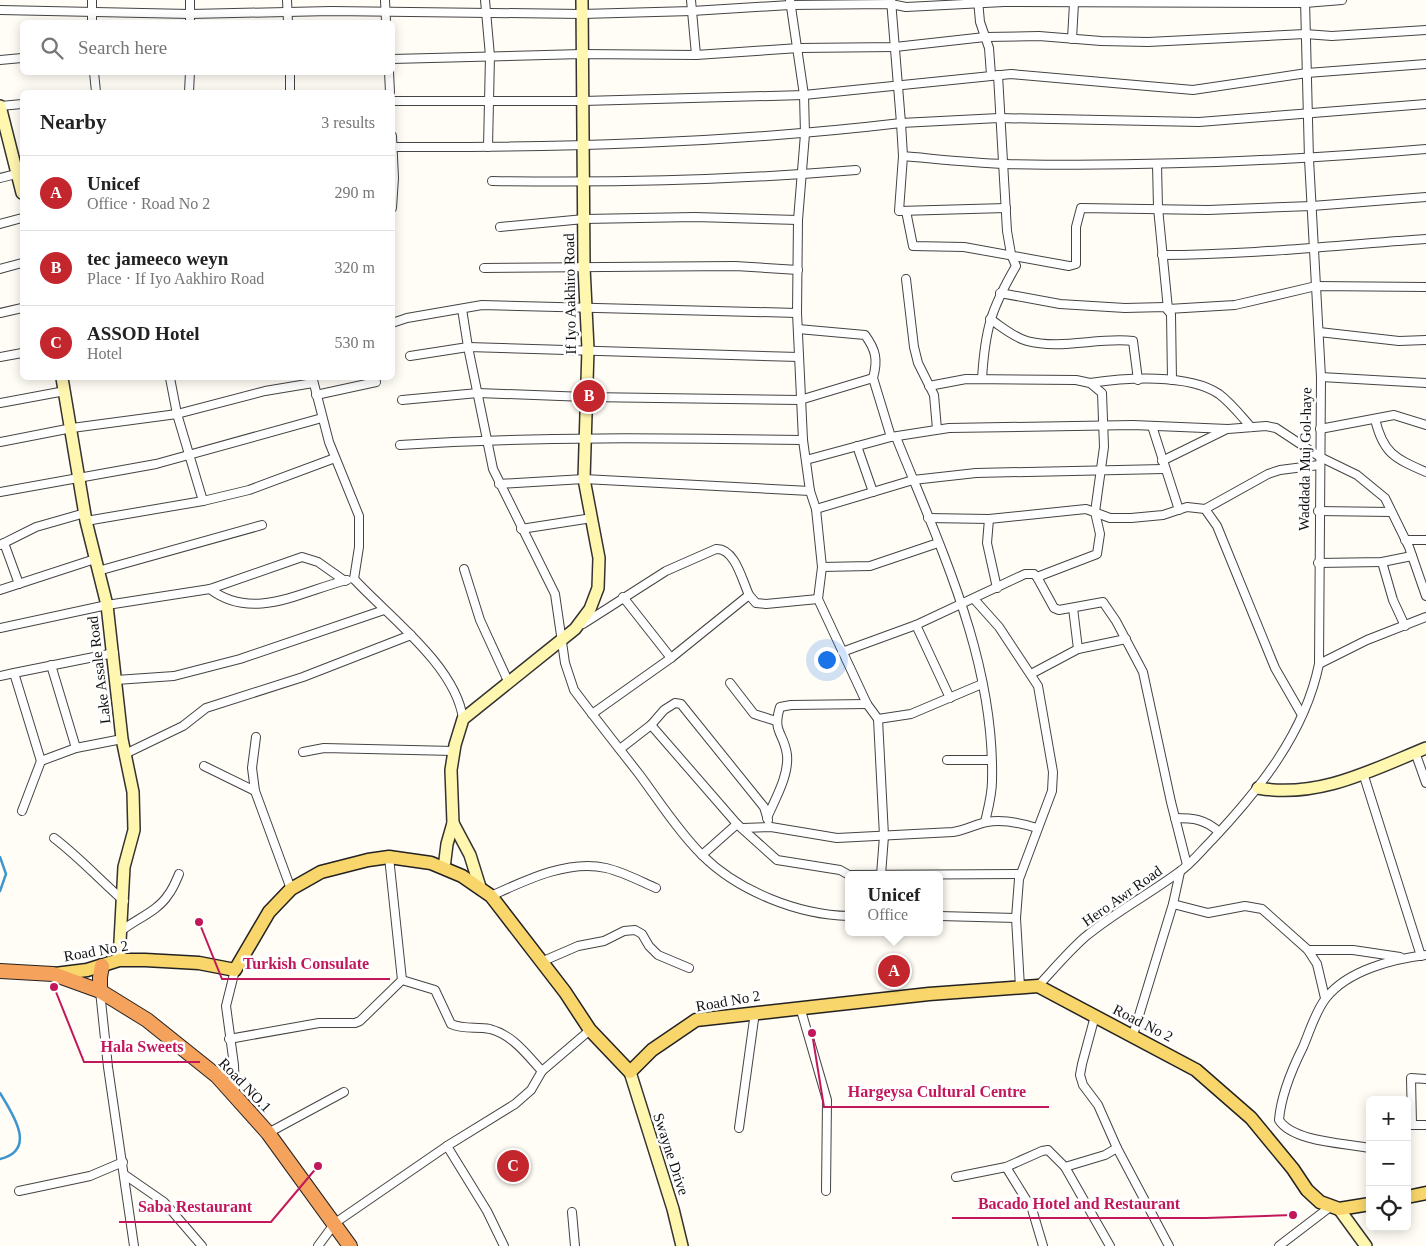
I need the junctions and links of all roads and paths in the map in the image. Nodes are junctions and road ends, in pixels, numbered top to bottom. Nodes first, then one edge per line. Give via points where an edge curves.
1 (92, 0) edge
2 (190, 0) edge
3 (287, 0) edge
4 (385, 0) edge
5 (485, 0) edge
6 (582, 0) edge
7 (691, 0) edge
8 (1342, 0) edge
9 (891, 2) edge
10 (978, 2) edge
11 (1305, 2) edge
12 (790, 3) edge
13 (1074, 3) junction
14 (0, 10) edge
15 (92, 11) junction
16 (692, 11) junction
17 (288, 12) junction
18 (385, 12) junction
19 (485, 12) junction
20 (582, 14) junction
21 (190, 18) edge
22 (92, 20) edge
23 (288, 20) edge
24 (386, 20) edge
25 (1426, 30) edge
26 (1305, 34) junction
27 (986, 36) junction
28 (1072, 40) junction
29 (895, 46) junction
30 (799, 48) junction
31 (582, 54) junction
32 (696, 55) junction
33 (490, 56) junction
34 (20, 58) edge
35 (0, 60) edge
36 (395, 60) edge
37 (1426, 64) edge
38 (1307, 73) junction
39 (94, 75) edge
40 (190, 75) edge
41 (290, 75) edge
42 (389, 75) edge
43 (994, 75) junction
44 (900, 85) junction
45 (96, 90) edge
46 (190, 90) edge
47 (290, 90) edge
48 (390, 90) edge
49 (804, 95) junction
50 (395, 101) edge
51 (489, 101) junction
52 (582, 101) junction
53 (20, 104) edge
54 (1426, 104) edge
55 (0, 106) edge
56 (1308, 113) junction
57 (999, 118) junction
58 (901, 123) junction
59 (3, 133) edge
60 (805, 134) junction
61 (488, 146) junction
62 (582, 146) junction
63 (395, 148) edge
64 (1426, 149) edge
65 (903, 156) junction
66 (1309, 158) junction
67 (1004, 164) junction
68 (1157, 164) junction
69 (856, 170) dead end
70 (19, 173) edge
71 (802, 175) junction
72 (0, 178) edge
73 (492, 181) dead end
74 (583, 183) junction
75 (1426, 197) edge
76 (1312, 206) junction
77 (1006, 208) junction
78 (1158, 208) junction
79 (906, 211) junction
80 (20, 219) edge
81 (584, 219) junction
82 (798, 220) junction
83 (0, 224) edge
84 (500, 227) dead end
85 (1426, 240) edge
86 (1314, 247) junction
87 (1011, 254) junction
88 (1162, 255) junction
89 (20, 264) edge
90 (584, 267) junction
91 (484, 268) dead end
92 (0, 269) edge
93 (798, 270) junction
94 (906, 279) dead end
95 (1316, 286) junction
96 (1426, 287) edge
97 (1000, 293) junction
98 (20, 308) edge
99 (462, 309) junction
100 (586, 309) junction
101 (1168, 309) junction
102 (0, 313) edge
103 (797, 313) junction
104 (990, 319) junction
105 (395, 322) edge
106 (798, 329) junction
107 (1319, 332) junction
108 (1426, 340) edge
109 (468, 347) junction
110 (588, 349) junction
111 (20, 353) edge
112 (410, 356) dead end
113 (0, 357) edge
114 (799, 357) junction
115 (1320, 377) junction
116 (873, 378) junction
117 (982, 379) junction
118 (62, 380) edge
119 (170, 380) edge
120 (313, 380) edge
121 (1138, 380) junction
122 (1172, 380) junction
123 (376, 382) dead end
124 (1090, 383) junction
125 (1426, 383) edge
126 (929, 386) junction
127 (65, 391) junction
128 (478, 393) junction
129 (316, 395) junction
130 (586, 397) junction
131 (402, 400) dead end
132 (800, 400) junction
133 (0, 403) edge
134 (177, 414) junction
135 (322, 418) junction
136 (1375, 419) junction
137 (1426, 425) edge
138 (1103, 426) junction
139 (1152, 426) junction
140 (1251, 427) junction
141 (72, 428) junction
142 (1228, 429) junction
143 (1320, 429) junction
144 (937, 430) junction
145 (585, 437) junction
146 (893, 437) junction
147 (487, 439) junction
148 (803, 440) junction
149 (0, 442) edge
150 (400, 445) dead end
151 (857, 446) junction
152 (189, 456) junction
153 (1320, 457) junction
154 (335, 458) junction
155 (806, 460) junction
156 (1163, 465) junction
157 (1319, 466) junction
158 (1101, 469) junction
159 (1426, 472) edge
160 (79, 476) junction
161 (584, 479) junction
162 (913, 480) junction
163 (499, 484) junction
164 (810, 491) junction
165 (0, 492) edge
166 (873, 492) junction
167 (203, 501) junction
168 (816, 509) junction
169 (1205, 509) junction
170 (1179, 510) junction
171 (1318, 511) junction
172 (1095, 512) junction
173 (1391, 512) junction
174 (86, 517) junction
175 (592, 518) junction
176 (928, 518) junction
177 (990, 519) junction
178 (262, 525) dead end
179 (521, 529) junction
180 (1405, 540) junction
181 (1426, 540) edge
182 (938, 543) junction
183 (2, 544) edge
184 (1412, 556) junction
185 (1382, 562) junction
186 (1318, 563) junction
187 (97, 565) junction
188 (822, 567) junction
189 (464, 569) dead end
190 (1037, 577) junction
191 (354, 579) junction
192 (345, 580) junction
193 (19, 584) junction
194 (997, 588) junction
195 (210, 589) junction
196 (0, 590) edge
197 (748, 595) junction
198 (1426, 596) edge
199 (623, 598) junction
200 (818, 599) junction
201 (974, 599) junction
202 (963, 604) junction
203 (107, 605) junction
204 (1073, 608) junction
205 (384, 610) junction
206 (1426, 617) edge
207 (916, 625) junction
208 (1404, 626) junction
209 (0, 628) edge
210 (574, 629) junction
211 (411, 634) junction
212 (1126, 639) junction
213 (561, 640) junction
214 (1078, 649) junction
215 (842, 652) junction
216 (114, 653) junction
217 (671, 658) junction
218 (1319, 664) junction
219 (51, 665) junction
220 (14, 673) junction
221 (1031, 674) junction
222 (0, 676) edge
223 (116, 680) junction
224 (508, 681) junction
225 (730, 684) dead end
226 (982, 684) junction
227 (950, 698) junction
228 (867, 704) junction
229 (592, 714) junction
230 (1302, 715) junction
231 (463, 719) junction
232 (878, 719) junction
233 (776, 721) junction
234 (651, 725) junction
235 (256, 737) dead end
236 (122, 739) junction
237 (76, 748) junction
238 (620, 749) junction
239 (1421, 750) edge
240 (454, 751) junction
241 (303, 752) dead end
242 (125, 754) junction
243 (947, 760) dead end
244 (991, 760) junction
245 (41, 761) junction
246 (204, 766) dead end
247 (1363, 773) junction
248 (1426, 783) edge
249 (1258, 788) junction
250 (255, 791) junction
251 (22, 811) dead end
252 (767, 818) junction
253 (1175, 818) junction
254 (985, 822) junction
255 (453, 823) junction
256 (740, 826) junction
257 (771, 827) junction
258 (1037, 828) junction
259 (1219, 832) junction
260 (884, 836) junction
261 (54, 838) dead end
262 (702, 855) junction
263 (389, 857) junction
264 (1187, 865) junction
265 (444, 868) junction
266 (881, 871) edge
267 (1180, 872) junction
268 (845, 873) edge
269 (179, 874) dead end
270 (943, 874) edge
271 (1020, 874) junction
272 (480, 887) junction
273 (656, 888) dead end
274 (291, 889) junction
275 (491, 896) junction
276 (124, 901) junction
277 (1173, 904) junction
278 (845, 916) edge
279 (943, 916) edge
280 (1016, 918) junction
281 (122, 931) junction
282 (1308, 950) junction
283 (1423, 955) edge
284 (1404, 958) junction
285 (119, 960) junction
286 (541, 962) junction
287 (102, 966) junction
288 (688, 968) dead end
289 (236, 970) junction
290 (0, 971) edge
291 (52, 974) junction
292 (402, 980) junction
293 (1038, 986) junction
294 (1020, 987) junction
295 (100, 991) junction
296 (1325, 998) junction
297 (800, 1008) junction
298 (755, 1012) junction
299 (1095, 1016) junction
300 (590, 1030) junction
301 (1133, 1035) junction
302 (229, 1039) junction
303 (542, 1071) junction
304 (630, 1072) junction
305 (1426, 1079) edge
306 (344, 1092) dead end
307 (235, 1096) junction
308 (1410, 1096) edge
309 (1411, 1125) edge
310 (1426, 1125) edge
311 (739, 1128) dead end
312 (268, 1133) junction
313 (447, 1146) junction
314 (1366, 1147) edge
315 (1117, 1148) junction
316 (123, 1162) junction
317 (1006, 1167) junction
318 (1065, 1167) junction
319 (125, 1175) junction
320 (956, 1177) dead end
321 (19, 1191) dead end
322 (826, 1191) dead end
323 (1426, 1193) edge
324 (1411, 1196) edge
325 (1366, 1204) edge
326 (1334, 1208) junction
327 (572, 1212) dead end
328 (335, 1223) junction
329 (134, 1246) edge
330 (202, 1246) edge
331 (318, 1246) edge
332 (350, 1246) edge
333 (504, 1246) edge
334 (575, 1246) edge
335 (682, 1246) edge
336 (1043, 1246) edge
337 (1110, 1246) edge
338 (1169, 1246) edge
339 (1279, 1246) edge
340 (1366, 1246) edge

1 - 15 street
2 - 21 street
3 - 17 street
4 - 18 street
5 - 19 street
6 - 20 street, If Iyo Aakhiro Road
7 - 16 street
8 - 11 street
9 - 10 street via 906,7
9 - 12 street
9 - 29 street
10 - 13 street
10 - 27 street via 980,22
11 - 13 street
11 - 26 street, Waddada Muj Gol-haye
12 - 16 street
12 - 30 street
13 - 28 street
14 - 15 street
15 - 21 street
15 - 22 street
16 - 20 street
16 - 32 street
17 - 18 street
17 - 21 street
17 - 23 street
18 - 19 street
18 - 24 street
19 - 20 street
19 - 33 street
20 - 31 street, If Iyo Aakhiro Road
25 - 26 street via 1332,36
26 - 28 street via 1148,42
26 - 38 street, Waddada Muj Gol-haye
27 - 28 street
27 - 29 street
27 - 43 street
29 - 30 street
29 - 44 street
30 - 32 street
30 - 49 street
31 - 32 street
31 - 33 street
31 - 52 street, If Iyo Aakhiro Road
33 - 36 street
33 - 51 street
34 - 35 street
37 - 38 street
38 - 43 street via 1193,90
38 - 56 street, Waddada Muj Gol-haye
39 - 45 street
40 - 46 street
41 - 47 street
42 - 48 street
43 - 44 street
43 - 57 street
44 - 49 street
44 - 58 street
49 - 52 street
49 - 60 street
50 - 51 street
51 - 52 street
51 - 61 street
52 - 62 street, If Iyo Aakhiro Road
53 - 55 street
54 - 56 street
55 - 59 street
56 - 57 street via 1199,122
56 - 66 street, Waddada Muj Gol-haye
57 - 58 street
57 - 67 street
58 - 60 street
58 - 65 street
59 - 70 street
60 - 62 street
60 - 71 street
61 - 62 street
61 - 63 street
62 - 74 street, If Iyo Aakhiro Road
64 - 66 street
65 - 67 street
65 - 79 street via 899,211
66 - 68 street
66 - 76 street, Waddada Muj Gol-haye
67 - 68 street
67 - 77 street
68 - 78 street
69 - 71 street
70 - 72 street
71 - 74 street
71 - 82 street
73 - 74 street
74 - 81 street, If Iyo Aakhiro Road
75 - 76 street
76 - 78 street via 1208,210
76 - 86 street, Waddada Muj Gol-haye
77 - 79 street
77 - 87 street
78 - 87 street via 1081,208 1076,226 1076,264 1069,266
78 - 88 street
79 - 87 street via 913,246 964,247
80 - 83 street
81 - 82 street via 695,217
81 - 84 street
81 - 90 street, If Iyo Aakhiro Road
82 - 93 street
85 - 86 street
86 - 88 street via 1279,252
86 - 95 street, Waddada Muj Gol-haye
87 - 97 street via 1016,266
88 - 101 street
89 - 92 street
90 - 91 street
90 - 93 street via 735,266
90 - 100 street, If Iyo Aakhiro Road
93 - 103 street
94 - 126 street via 914,347
95 - 96 street
95 - 101 street via 1235,305
95 - 107 street, Waddada Muj Gol-haye
97 - 101 street via 1060,304 1125,308 1161,306
97 - 104 street
98 - 102 street
99 - 100 street via 482,305
99 - 105 street
99 - 109 street
100 - 103 street
100 - 110 street, If Iyo Aakhiro Road
101 - 122 street via 1171,314
103 - 106 street
104 - 117 street via 984,342
104 - 121 street via 1014,335 1046,344 1133,341
106 - 114 street
106 - 116 street via 865,335 874,347 877,361
107 - 108 street via 1399,341
107 - 115 street, Waddada Muj Gol-haye
109 - 110 street
109 - 112 street
109 - 128 street
110 - 114 street via 694,356
110 - 130 street, If Iyo Aakhiro Road
111 - 113 street
114 - 132 street
115 - 125 street
115 - 143 street, Waddada Muj Gol-haye
116 - 132 street
116 - 146 street
117 - 124 street
117 - 126 street
118 - 127 street, Lake Assale Road
119 - 134 street
120 - 129 street
120 - 134 street
121 - 122 street
121 - 124 street
122 - 140 street via 1218,394
123 - 129 street
124 - 138 street via 1102,393
126 - 144 street via 934,395
127 - 133 street
127 - 141 street, Lake Assale Road
128 - 130 street
128 - 131 street
128 - 147 street
129 - 135 street
130 - 132 street
130 - 145 street, If Iyo Aakhiro Road
132 - 148 street
134 - 141 street
134 - 152 street
135 - 152 street
135 - 154 street
136 - 137 street via 1400,415
136 - 143 street
136 - 159 street via 1386,449 1405,463
138 - 139 street
138 - 144 street
138 - 158 street
139 - 142 street
139 - 156 street
140 - 142 street
140 - 153 street via 1276,428
141 - 149 street
141 - 160 street, Lake Assale Road
142 - 156 street
143 - 153 street, Waddada Muj Gol-haye
144 - 146 street
145 - 147 street
145 - 148 street
145 - 161 street, If Iyo Aakhiro Road
146 - 151 street
146 - 162 street
147 - 150 street
147 - 163 street
148 - 155 street
151 - 155 street
151 - 166 street
152 - 160 street
152 - 167 street
153 - 157 street, Waddada Muj Gol-haye
153 - 173 street via 1357,475 1373,487 1385,498
154 - 167 street via 249,490
154 - 191 street via 360,516
155 - 164 street
156 - 158 street
156 - 170 street
157 - 169 street via 1268,474
157 - 171 street, Waddada Muj Gol-haye
158 - 162 street via 976,473
158 - 172 street
160 - 165 street
160 - 174 street, Lake Assale Road
161 - 163 street
161 - 164 street
161 - 175 street, If Iyo Aakhiro Road
162 - 166 street
162 - 176 street
163 - 179 street
164 - 168 street
166 - 168 street
167 - 174 street
168 - 188 street
169 - 170 street via 1187,507
169 - 230 street via 1217,526 1275,668
170 - 172 street via 1131,518 1110,518
171 - 173 street
171 - 186 street, Waddada Muj Gol-haye
172 - 177 street via 1086,509
172 - 190 street via 1100,534 1097,554
173 - 180 street
174 - 183 street via 36,527
174 - 187 street, Lake Assale Road
175 - 179 street
175 - 210 street, If Iyo Aakhiro Road via 600,558 598,588 590,609
176 - 177 street
176 - 182 street
177 - 194 street via 987,543
178 - 187 street
179 - 213 street via 555,594
180 - 181 street
180 - 184 street
182 - 188 street via 870,566
182 - 202 street
183 - 193 street
184 - 185 street
184 - 198 street
185 - 186 street
185 - 208 street
186 - 218 street, Waddada Muj Gol-haye
187 - 193 street
187 - 203 street, Lake Assale Road
188 - 200 street
189 - 224 street via 480,620
190 - 194 street via 1025,574
190 - 204 street via 1054,608
191 - 192 street
191 - 205 street
192 - 195 street via 254,605 235,602
192 - 195 street via 318,562 302,557
193 - 196 street
194 - 201 street
195 - 203 street
197 - 199 street via 729,553 723,548 666,572
197 - 200 street via 756,603 766,604
197 - 217 street
199 - 210 street
199 - 217 street
200 - 215 street
201 - 202 street
201 - 221 street via 999,627
202 - 207 street
202 - 226 street
203 - 209 street
203 - 216 street, Lake Assale Road
204 - 212 street via 1103,602
204 - 214 street
205 - 211 street
205 - 223 street via 240,659 174,676
206 - 208 street
207 - 215 street
207 - 227 street
208 - 218 street
210 - 213 street, If Iyo Aakhiro Road
211 - 231 street via 447,678
211 - 242 street via 303,677 206,708 183,726
212 - 214 street
212 - 253 street via 1143,672
213 - 224 street, If Iyo Aakhiro Road
213 - 229 street via 574,690
214 - 221 street
215 - 228 street
216 - 219 street
216 - 223 street, Lake Assale Road
217 - 229 street
218 - 230 street, Waddada Muj Gol-haye via 1314,687
219 - 220 street
219 - 237 street
220 - 222 street
220 - 245 street
221 - 258 street via 1038,686 1053,772 1052,791
223 - 236 street, Lake Assale Road
224 - 231 street, If Iyo Aakhiro Road
225 - 233 street via 754,714
226 - 227 street
226 - 244 street
227 - 232 street via 911,714
228 - 232 street
228 - 233 street via 791,704 780,707
229 - 238 street
230 - 249 street, Waddada Muj Gol-haye
231 - 240 street
232 - 260 street
233 - 252 street via 787,756 785,774
234 - 238 street
234 - 252 street via 675,702 681,704 764,807
234 - 256 street
235 - 250 street via 252,768
236 - 237 street
236 - 242 street, Lake Assale Road
237 - 245 street
238 - 262 street
239 - 247 street
239 - 248 street
240 - 241 street via 324,748
240 - 255 street via 451,770
242 - 276 street, Lake Assale Road via 133,792 134,830 124,867
243 - 244 street
244 - 254 street via 992,782
245 - 251 street
246 - 250 street
247 - 249 street via 1298,792
247 - 283 street
249 - 259 street, Waddada Muj Gol-haye
250 - 274 street
252 - 257 street
253 - 259 street via 1202,820
253 - 264 street
254 - 258 street via 1005,821
254 - 260 street via 953,832
255 - 265 street
255 - 272 street via 470,855
256 - 257 street
256 - 262 street
256 - 268 street via 777,860
257 - 260 street via 837,838
258 - 271 street
259 - 264 street, Waddada Muj Gol-haye
260 - 266 street
261 - 276 street via 78,856
262 - 278 street via 726,875 765,896 829,916
263 - 265 main road
263 - 274 main road via 321,872
263 - 292 street
264 - 267 street, Waddada Muj Gol-haye
265 - 272 main road
267 - 277 street
267 - 293 street, Hero Awr Road via 1091,933
269 - 281 street via 168,896 156,909
270 - 271 street
271 - 280 street
272 - 275 main road
273 - 275 street via 605,868 582,868 537,875
274 - 289 main road via 269,912
275 - 286 main road
276 - 281 street, Lake Assale Road
277 - 282 street via 1208,913 1245,906 1262,909
277 - 301 street
279 - 280 street
280 - 294 street
281 - 285 street, Lake Assale Road
282 - 284 street via 1353,950
282 - 296 street via 1317,964
283 - 284 street
284 - 296 street via 1374,966
285 - 287 main road, Road No 2
285 - 289 main road, Road No 2 via 199,963
286 - 288 street via 578,946 635,930 658,954
286 - 300 main road
287 - 291 main road, Road No 2
287 - 295 highway
289 - 302 street via 226,1006
290 - 291 highway, Road NO.1
291 - 295 highway, Road NO.1
292 - 302 street via 355,1023 319,1023
292 - 303 street via 435,990 451,1024 462,1028 489,1029 509,1036
293 - 294 main road, Road No 2
293 - 299 main road, Road No 2
294 - 297 main road, Road No 2
295 - 307 highway, Road NO.1 via 147,1020 217,1076
295 - 316 street
296 - 314 street via 1286,1088 1279,1120 1289,1131 1303,1136
297 - 298 main road, Road No 2
297 - 322 street via 827,1100
298 - 304 main road, Road No 2 via 696,1020 652,1050
298 - 311 street
299 - 301 main road, Road No 2
299 - 315 street via 1080,1075
300 - 303 street
300 - 304 main road
301 - 326 main road, Road No 2 via 1196,1070 1251,1118 1307,1190
302 - 307 street
303 - 313 street via 531,1090 515,1104
304 - 335 street, Swayne Drive
305 - 308 street via 1411,1078
306 - 312 street
307 - 312 highway, Road NO.1
309 - 310 street
312 - 328 highway, Road NO.1
313 - 328 street
313 - 333 street via 487,1211
315 - 318 street
315 - 338 street
316 - 319 street
316 - 321 street via 90,1176
317 - 318 street via 1048,1150
317 - 320 street
317 - 336 street via 1032,1209
318 - 337 street
319 - 329 street
319 - 330 street via 164,1202
323 - 324 main road
325 - 326 main road
326 - 339 street
326 - 340 street
327 - 334 street
328 - 331 street
328 - 332 highway, Road NO.1

